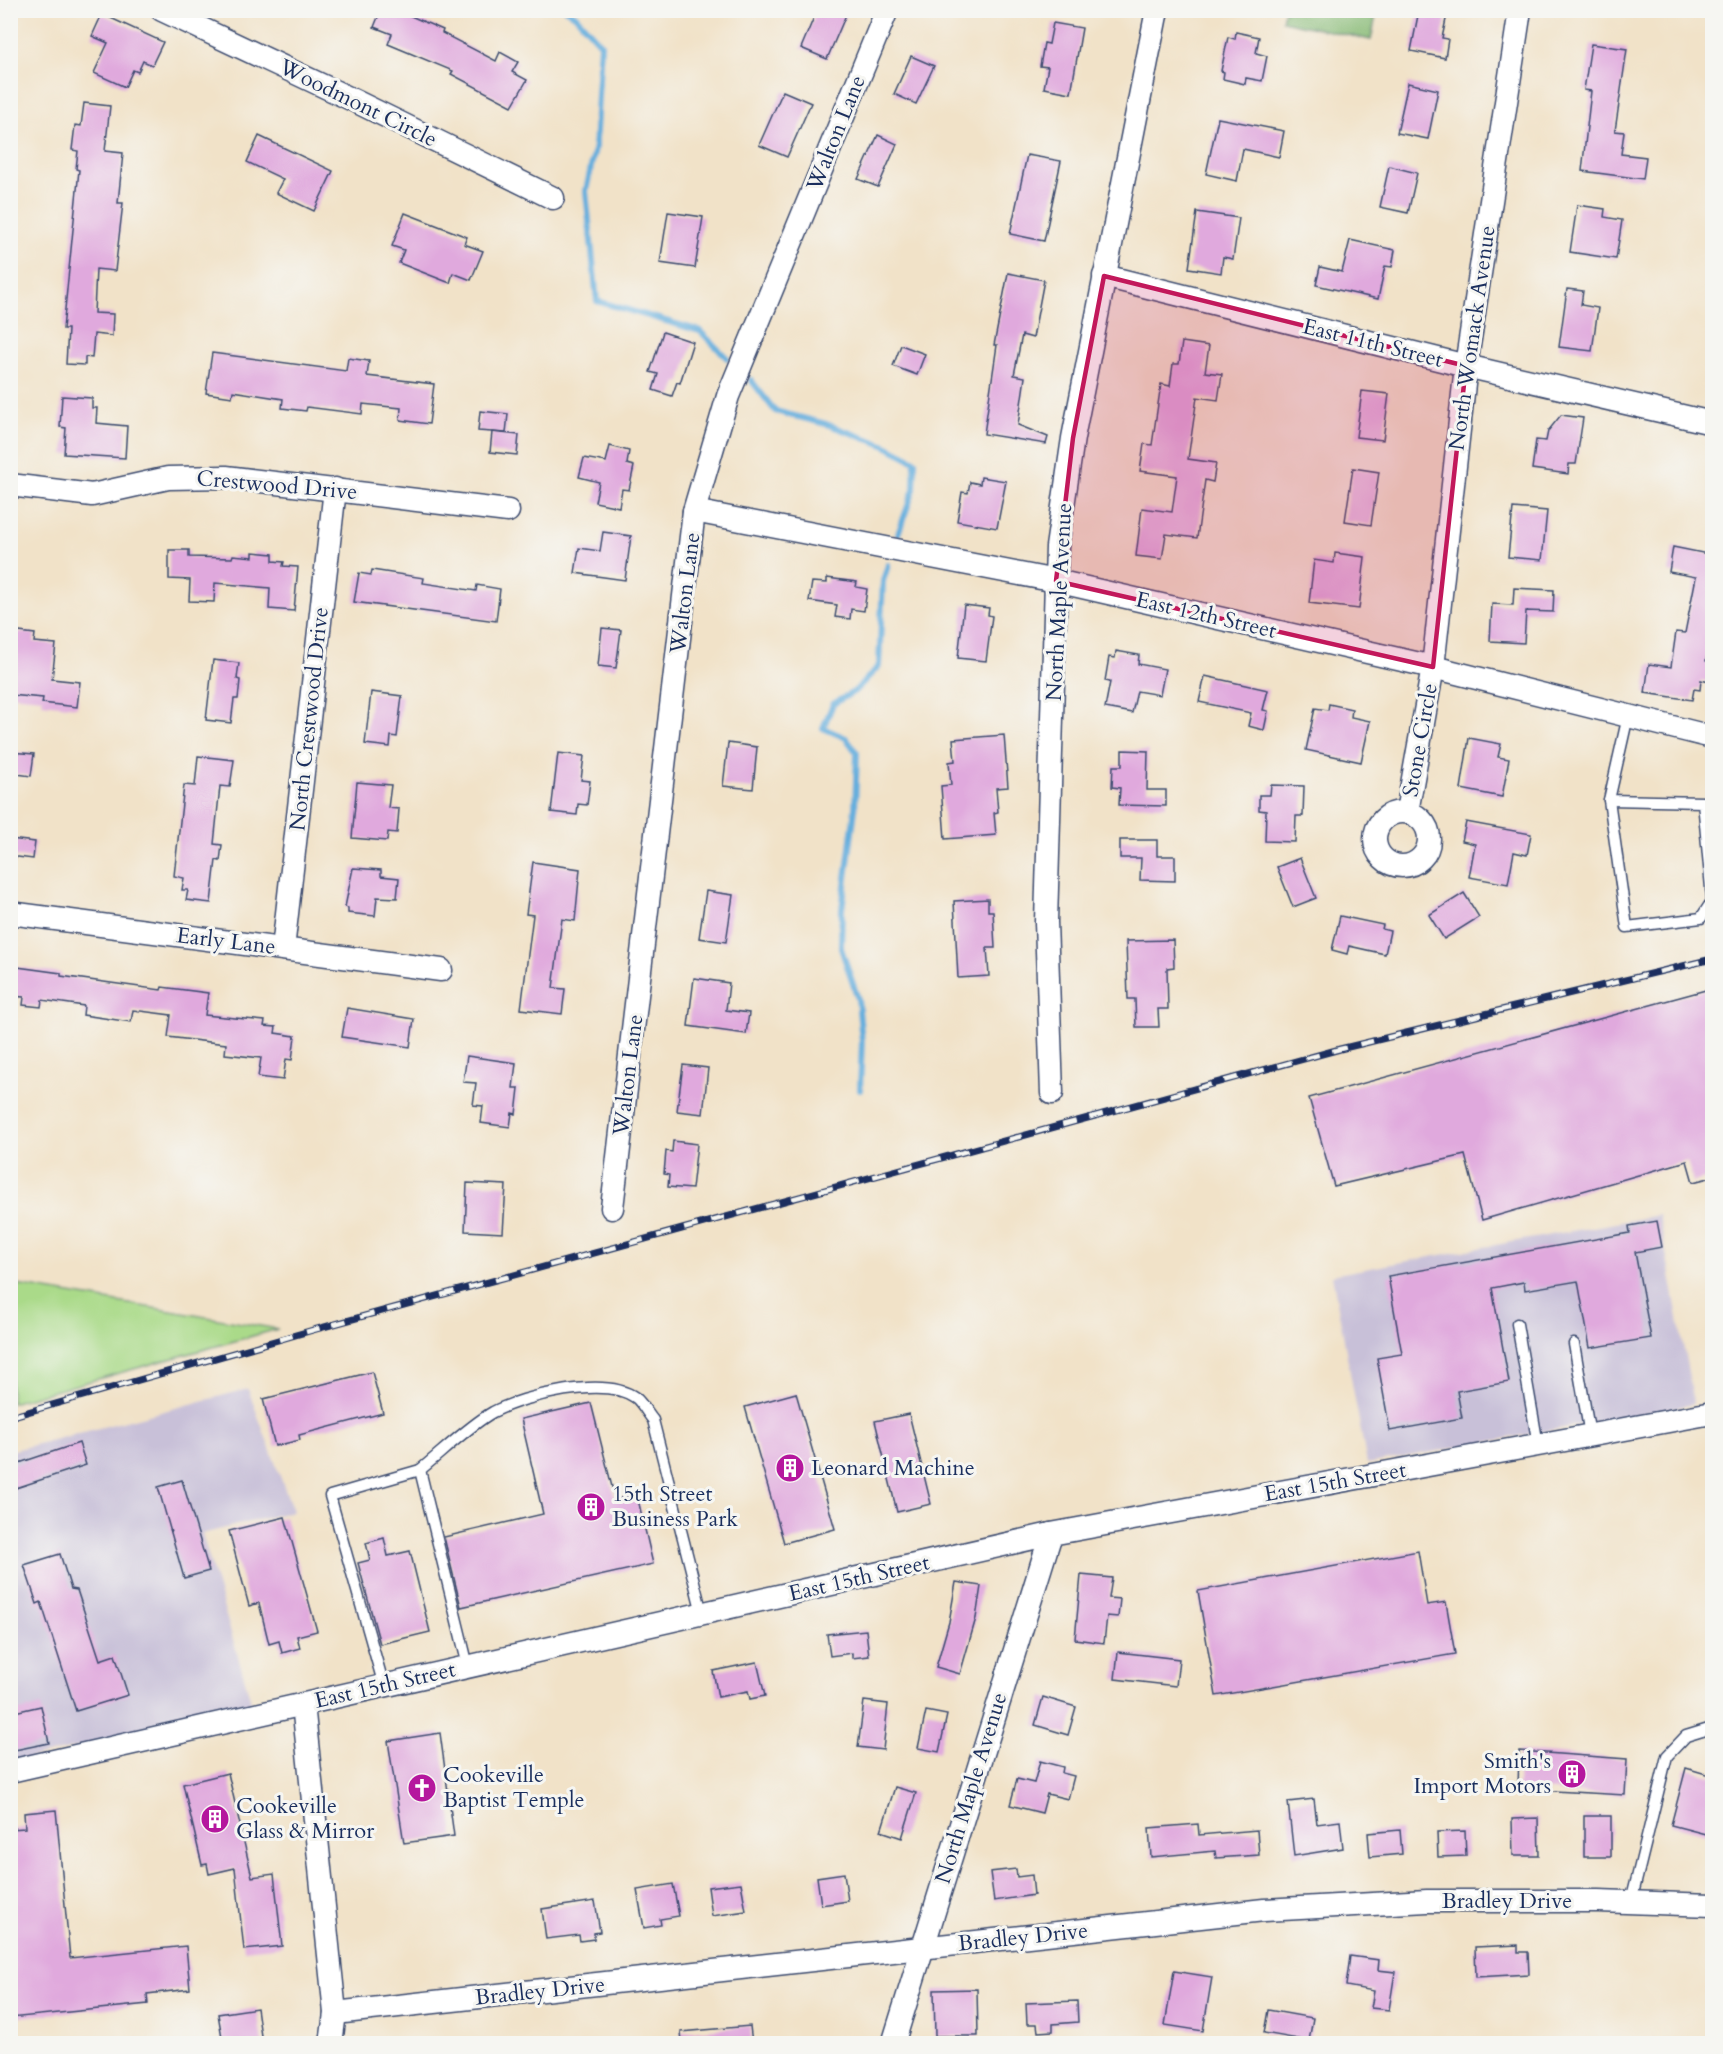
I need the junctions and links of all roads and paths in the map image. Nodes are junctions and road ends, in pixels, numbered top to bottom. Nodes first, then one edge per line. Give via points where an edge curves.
1 (162, 10) edge
2 (887, 10) edge
3 (1157, 10) edge
4 (1520, 10) edge
5 (553, 198) dead end
6 (1104, 276) junction
7 (1466, 366) junction
8 (1713, 423) edge
9 (10, 485) edge
10 (335, 489) junction
11 (508, 511) dead end
12 (694, 511) junction
13 (1056, 581) junction
14 (1433, 667) junction
15 (1628, 716) junction
16 (1713, 737) edge
17 (1609, 800) junction
18 (1407, 812) dead end
19 (1713, 900) edge
20 (10, 913) edge
21 (284, 949) junction
22 (441, 970) dead end
23 (1052, 1093) dead end
24 (612, 1208) dead end
25 (1517, 1324) dead end
26 (1574, 1344) dead end
27 (1713, 1413) edge
28 (1590, 1436) junction
29 (1538, 1445) junction
30 (420, 1470) junction
31 (1051, 1534) junction
32 (702, 1613) junction
33 (468, 1666) junction
34 (384, 1686) junction
35 (303, 1704) junction
36 (1713, 1728) edge
37 (10, 1771) edge
38 (1631, 1902) junction
39 (1713, 1905) edge
40 (921, 1949) junction
41 (335, 2013) junction
42 (331, 2043) edge
43 (893, 2043) edge

1 - 5 street, Woodmont Circle
2 - 12 street, Walton Lane via 728,396
3 - 6 street, North Maple Avenue
4 - 7 street, North Womack Avenue
6 - 7 street, East 11th Street
6 - 13 street, North Maple Avenue via 1073,438
7 - 8 street, East 11th Street
7 - 14 street, North Womack Avenue
9 - 10 street, Crestwood Drive via 92,495 168,478 226,477
10 - 11 street, Crestwood Drive
10 - 21 street, North Crestwood Drive
12 - 13 street, East 12th Street
12 - 24 street, Walton Lane
13 - 14 street, East 12th Street
13 - 23 street, North Maple Avenue via 1046,922
14 - 15 street, East 12th Street
14 - 18 street, Stone Circle
15 - 16 street, East 12th Street
15 - 17 lane
17 - 19 lane via 1703,802
17 - 19 lane via 1627,927 1701,918
20 - 21 street, Early Lane
21 - 22 street, Early Lane
25 - 29 lane
26 - 28 lane
27 - 28 street, East 15th Street
28 - 29 street, East 15th Street
29 - 31 street, East 15th Street
30 - 32 lane via 493,1412 547,1394 592,1387 636,1398 653,1420
30 - 33 lane
30 - 34 lane via 330,1496
31 - 32 street, East 15th Street
31 - 40 street, North Maple Avenue
32 - 33 street, East 15th Street
33 - 34 street, East 15th Street
34 - 35 street, East 15th Street
35 - 37 street, East 15th Street
35 - 41 street
36 - 38 lane via 1686,1736 1667,1756
38 - 39 street, Bradley Drive
38 - 40 street, Bradley Drive via 1427,1901 1264,1910
40 - 41 street, Bradley Drive
40 - 43 street, North Maple Avenue
41 - 42 street

